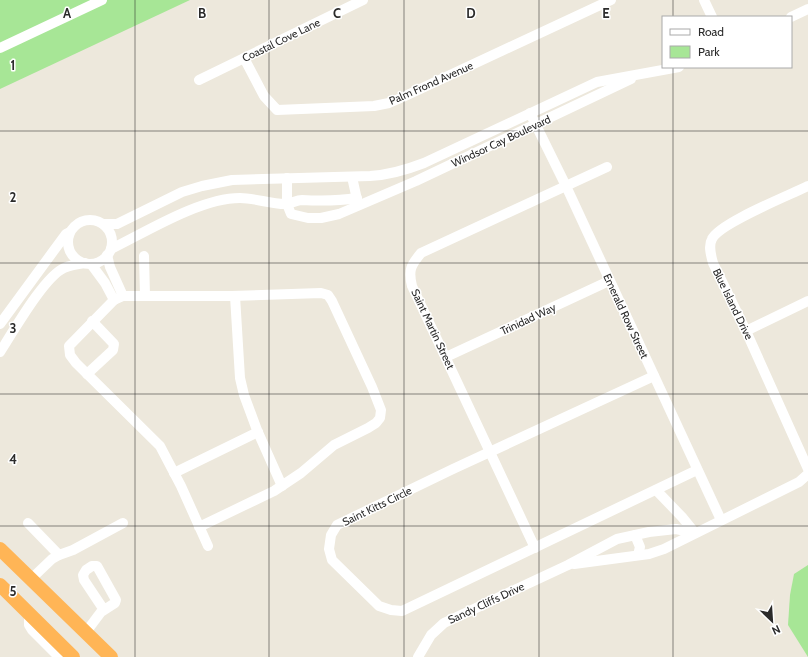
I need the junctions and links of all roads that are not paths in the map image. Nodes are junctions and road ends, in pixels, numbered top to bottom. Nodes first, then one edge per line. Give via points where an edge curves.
1 (102, 0) edge
2 (364, 0) edge
3 (610, 0) edge
4 (704, 0) edge
5 (808, 9) edge
6 (712, 16) edge
7 (792, 17) edge
8 (0, 48) edge
9 (244, 58) junction
10 (674, 68) edge
11 (642, 74) junction
12 (199, 80) dead end
13 (530, 113) junction
14 (536, 125) junction
15 (607, 167) dead end
16 (352, 177) junction
17 (287, 178) junction
18 (566, 186) junction
19 (808, 186) edge
20 (358, 202) junction
21 (287, 204) junction
22 (102, 224) junction
23 (70, 232) junction
24 (109, 252) junction
25 (144, 256) dead end
26 (88, 264) junction
27 (609, 281) junction
28 (145, 296) junction
29 (235, 296) junction
30 (119, 298) junction
31 (808, 301) edge
32 (92, 321) junction
33 (0, 324) edge
34 (746, 331) junction
35 (3, 341) edge
36 (0, 352) edge
37 (446, 357) junction
38 (87, 374) junction
39 (654, 376) junction
40 (258, 432) junction
41 (490, 452) junction
42 (808, 468) edge
43 (697, 470) junction
44 (174, 473) junction
45 (808, 474) edge
46 (282, 486) junction
47 (656, 490) junction
48 (721, 520) junction
49 (28, 523) dead end
50 (123, 523) dead end
51 (199, 527) junction
52 (695, 533) junction
53 (636, 535) junction
54 (208, 546) dead end
55 (0, 548) edge
56 (535, 548) junction
57 (59, 555) junction
58 (638, 555) junction
59 (568, 565) junction
60 (31, 579) junction
61 (2, 589) edge
62 (104, 610) dead end
63 (29, 614) junction
64 (86, 632) junction
65 (58, 657) edge
66 (73, 657) edge
67 (111, 657) edge
68 (418, 657) edge

1 - 8 street
2 - 9 street, Coastal Cove Lane
3 - 9 street, Palm Frond Avenue via 403,97 381,104 277,110 264,96
4 - 6 street
5 - 7 street
9 - 12 street, Coastal Cove Lane
10 - 11 street, Windsor Cay Boulevard
11 - 13 street, Windsor Cay Boulevard via 597,82
11 - 14 street, Windsor Cay Boulevard
13 - 14 street, Emerald Row Street
13 - 16 street, Windsor Cay Boulevard via 406,170
14 - 18 street, Emerald Row Street
14 - 20 street, Windsor Cay Boulevard
15 - 18 street, Saint Martin Street
16 - 17 street, Windsor Cay Boulevard
16 - 20 street
17 - 21 street
17 - 22 street, Windsor Cay Boulevard via 232,180 202,186 182,192 117,224
18 - 27 street, Emerald Row Street
18 - 37 street, Saint Martin Street via 421,253 412,264 412,286
19 - 34 street, Blue Island Drive via 729,223 711,240 713,263
20 - 21 street, Windsor Cay Boulevard via 301,200
20 - 21 street, Windsor Cay Boulevard via 339,214 321,218 291,214
21 - 24 street, Windsor Cay Boulevard via 240,198 210,204 184,213
22 - 23 street, Windsor Cay Boulevard via 88,220 81,222
22 - 24 street via 108,228 111,235
23 - 26 street via 70,251 79,261
23 - 33 street, Windsor Cay Boulevard
24 - 26 street, Windsor Cay Boulevard via 98,262
24 - 30 street via 110,267
25 - 28 street
26 - 30 street
26 - 35 street, Windsor Cay Boulevard via 63,268 53,276
27 - 37 street, Trinidad Way
27 - 39 street, Emerald Row Street
28 - 29 street
28 - 30 street
29 - 40 street via 240,378
29 - 46 street via 321,293 328,295 381,410 376,423 334,445
30 - 32 street
31 - 34 street
32 - 38 street via 69,346 70,355
32 - 38 street via 114,344 113,350
34 - 42 street, Blue Island Drive
35 - 36 street, Windsor Cay Boulevard
37 - 41 street, Saint Martin Street
38 - 44 street via 160,446
39 - 41 street, Saint Kitts Circle
39 - 43 street, Emerald Row Street
40 - 44 street
40 - 46 street
41 - 56 street, Saint Martin Street
41 - 56 street, Saint Kitts Circle via 337,525 331,535 329,549 332,560 379,606 402,611
43 - 47 street, Saint Kitts Circle
43 - 48 street, Emerald Row Street
44 - 51 street
45 - 48 street, Sandy Cliffs Drive via 799,482
46 - 51 street
47 - 52 street
47 - 56 street, Saint Kitts Circle
48 - 52 street, Sandy Cliffs Drive
49 - 57 street
50 - 57 street via 74,550
51 - 54 street
52 - 53 street, Sandy Cliffs Drive via 676,529
52 - 58 street, Sandy Cliffs Drive via 664,549
53 - 58 street via 640,547
53 - 59 street, Sandy Cliffs Drive via 617,539
55 - 60 highway
57 - 60 street
58 - 59 street, Sandy Cliffs Drive
59 - 68 street, Sandy Cliffs Drive via 444,623 431,635
60 - 64 highway
61 - 63 highway
62 - 64 street
63 - 65 street via 29,625 32,630
63 - 66 highway
64 - 67 highway

